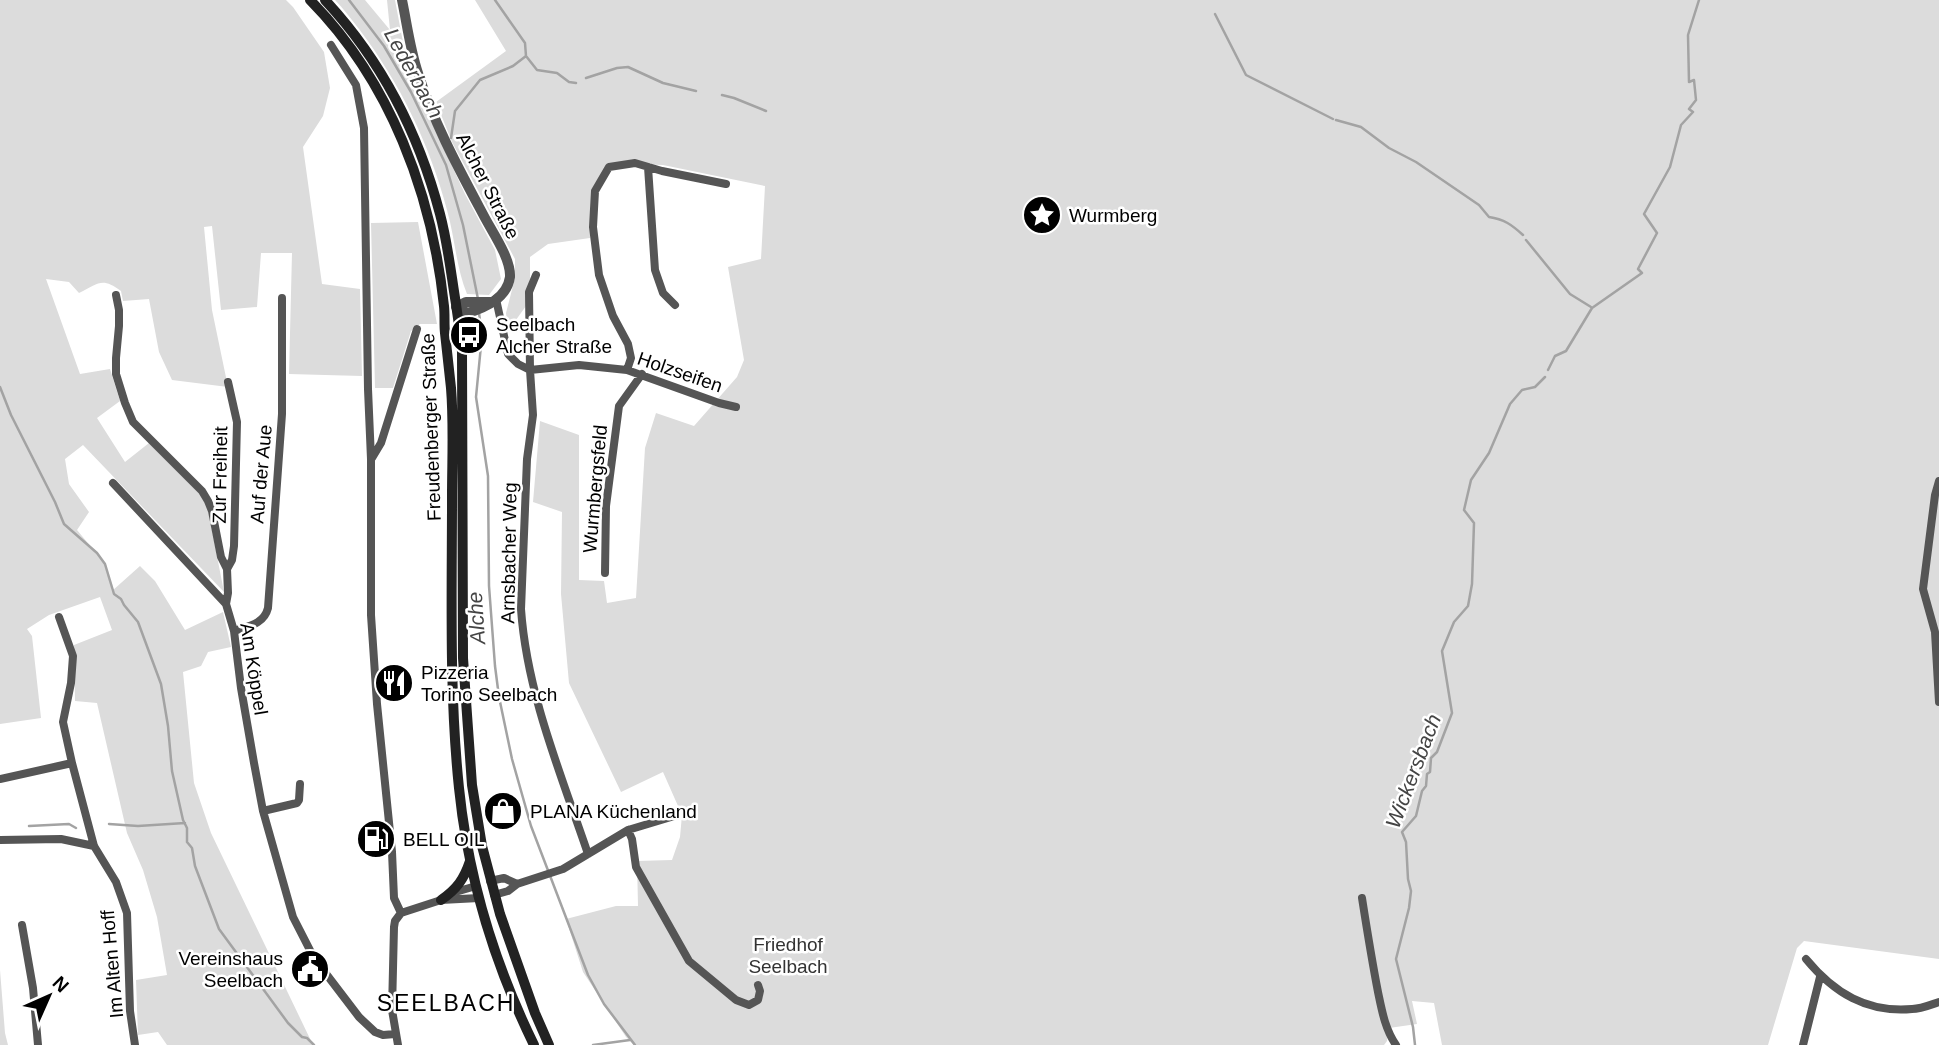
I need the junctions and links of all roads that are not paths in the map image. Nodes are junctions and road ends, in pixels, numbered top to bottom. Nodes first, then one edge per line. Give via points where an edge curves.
1 (310, 0) edge
2 (325, 0) edge
3 (402, 0) edge
4 (331, 45) dead end
5 (648, 167) junction
6 (726, 184) dead end
7 (536, 275) dead end
8 (116, 295) dead end
9 (282, 298) dead end
10 (491, 302) junction
11 (675, 305) dead end
12 (450, 308) junction
13 (417, 329) dead end
14 (627, 369) junction
15 (530, 370) junction
16 (642, 374) junction
17 (228, 382) dead end
18 (736, 407) dead end
19 (371, 459) junction
20 (1939, 481) edge
21 (113, 483) dead end
22 (227, 569) junction
23 (605, 573) dead end
24 (226, 604) junction
25 (59, 617) dead end
26 (234, 631) junction
27 (1939, 702) edge
28 (72, 763) junction
29 (0, 779) edge
30 (300, 784) dead end
31 (263, 811) junction
32 (681, 814) dead end
33 (628, 830) junction
34 (0, 840) edge
35 (94, 846) junction
36 (588, 854) junction
37 (470, 861) junction
38 (491, 881) junction
39 (517, 884) junction
40 (476, 886) junction
41 (494, 895) junction
42 (446, 897) junction
43 (479, 898) junction
44 (1362, 898) dead end
45 (401, 913) junction
46 (22, 925) dead end
47 (1806, 959) dead end
48 (1820, 977) junction
49 (758, 985) dead end
50 (1939, 1002) edge
51 (395, 1034) junction
52 (38, 1045) edge
53 (135, 1045) edge
54 (398, 1045) edge
55 (534, 1045) edge
56 (549, 1045) edge
57 (1395, 1045) edge
58 (1803, 1045) edge

1 - 12 main road, Freudenberger Straße via 350,46 394,121 423,202
2 - 12 main road, Freudenberger Straße via 373,59 415,139 441,216 450,263
3 - 10 street, Alcher Straße via 429,106 509,267 505,289
4 - 19 street, Freudenberger Straße via 356,85 364,128
5 - 6 street
5 - 11 street via 655,270 663,293
5 - 14 street via 635,163 610,167 595,191 593,227 599,275 612,316 628,344 631,358
7 - 15 street, Arnsbacher Weg via 529,292
8 - 22 street, Am Köppel via 116,374 125,403 133,422 208,501
9 - 26 street, Auf der Aue via 282,414 268,608 262,621
10 - 12 street via 472,307 468,313
10 - 15 street via 508,354
12 - 37 main road, Freudenberger Straße via 444,329 452,418 452,658 459,790
12 - 38 main road, Freudenberger Straße via 461,331 465,701 475,811
13 - 19 street, Freudenberger Straße via 381,443
14 - 15 street, Holzseifen via 579,365
14 - 16 street, Holzseifen
15 - 36 street, Arnsbacher Weg via 533,415 527,459 522,627 532,685
16 - 18 street, Holzseifen
16 - 23 street, Wurmbergsfeld via 619,406 606,506
17 - 22 street, Zur Freiheit via 236,409 237,449 234,546
19 - 45 street, Freudenberger Straße via 373,652 394,898
20 - 27 street via 1923,589 1935,632
21 - 24 street
22 - 24 street, Am Köppel
24 - 26 street, Am Köppel
25 - 28 street, Im Alten Hoff via 74,656 63,722
26 - 31 street, Am Köppel
28 - 29 street
28 - 35 street, Im Alten Hoff
30 - 31 street via 297,803
31 - 51 street, Am Köppel via 293,917 306,946 367,1026 383,1035
32 - 33 street
33 - 36 street
33 - 49 street via 636,867 689,961 744,1004 758,1000
34 - 35 street via 61,839
35 - 53 street, Im Alten Hoff via 116,882 127,913
36 - 39 street via 571,866
37 - 40 main road, Freudenberger Straße
37 - 42 main road via 464,878
38 - 39 street via 504,878
38 - 40 main road
38 - 41 main road, Freudenberger Straße
39 - 41 street
40 - 42 street
40 - 43 main road, Freudenberger Straße
41 - 43 main road
41 - 56 main road, Freudenberger Straße
42 - 43 street
42 - 45 street
43 - 55 main road, Freudenberger Straße
44 - 57 street via 1383,1014
45 - 51 street, Freudenberger Straße via 394,927
46 - 52 street
47 - 48 street
48 - 50 street via 1853,1000 1888,1009 1914,1009
48 - 58 street
51 - 54 street, Freudenberger Straße

